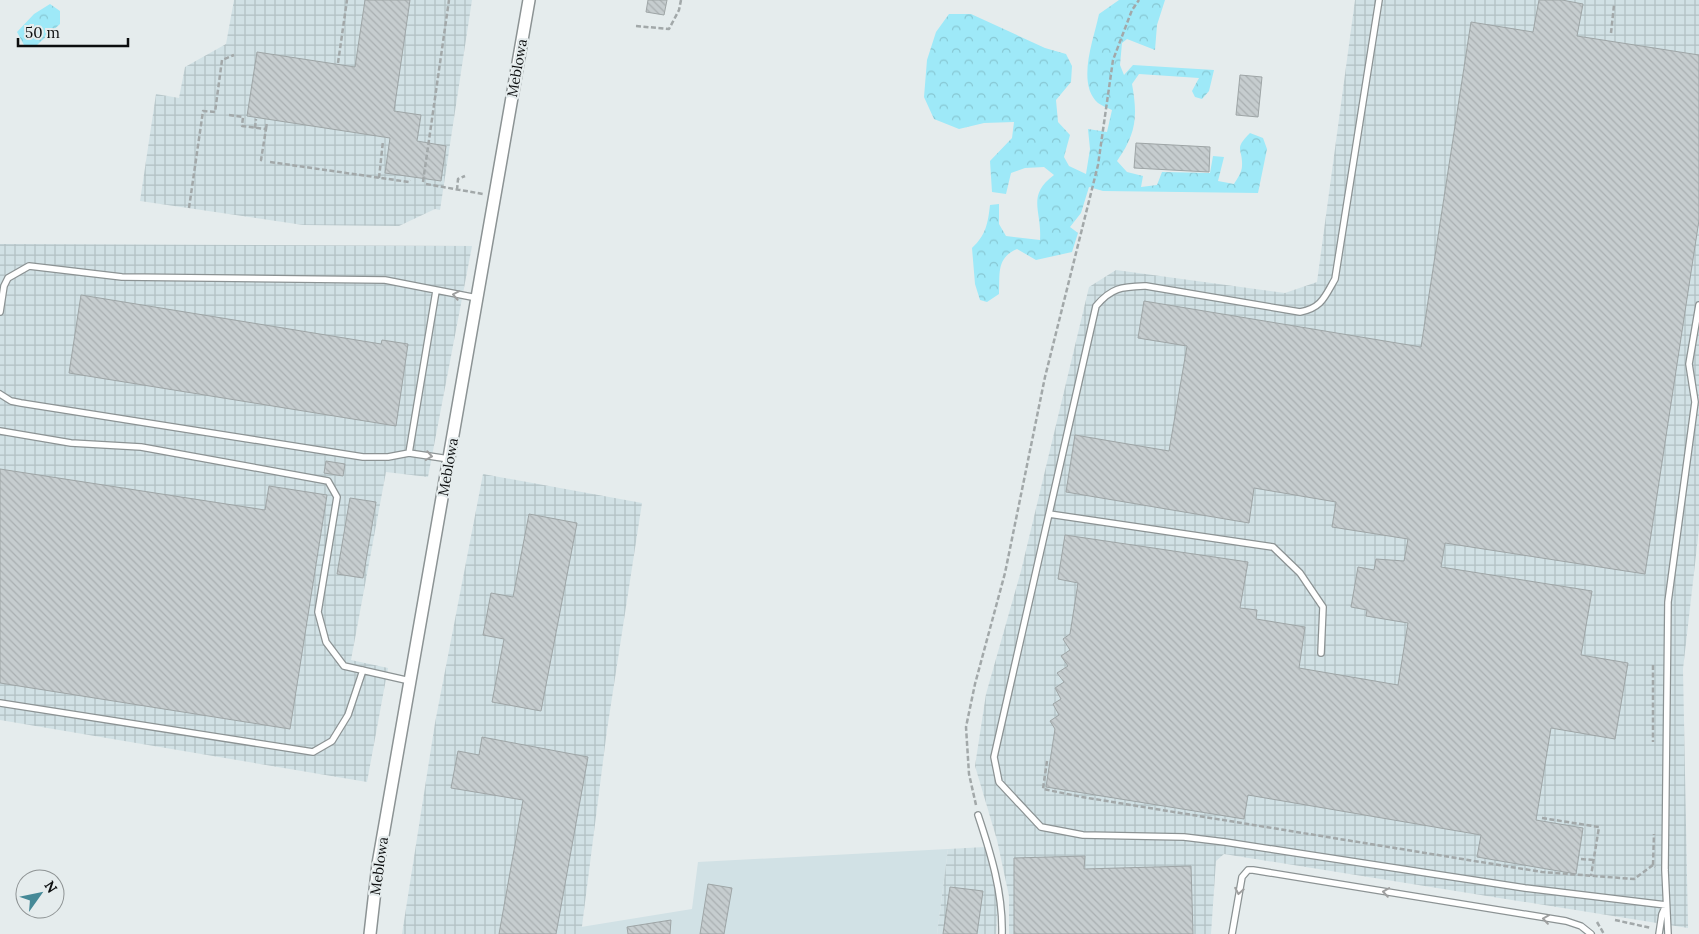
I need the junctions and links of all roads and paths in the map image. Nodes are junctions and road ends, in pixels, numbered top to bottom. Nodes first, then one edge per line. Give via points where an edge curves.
1 (347, 0) edge
2 (449, 0) edge
3 (529, 0) edge
4 (681, 0) edge
5 (1139, 0) edge
6 (1379, 0) edge
7 (1614, 5) dead end
8 (636, 26) dead end
9 (1612, 33) dead end
10 (234, 55) dead end
11 (338, 63) dead end
12 (229, 115) dead end
13 (256, 119) dead end
14 (266, 122) dead end
15 (255, 128) junction
16 (266, 129) junction
17 (383, 141) dead end
18 (264, 160) dead end
19 (270, 162) dead end
20 (465, 176) dead end
21 (379, 178) junction
22 (410, 180) dead end
23 (457, 190) junction
24 (495, 196) junction
25 (189, 208) dead end
26 (436, 291) junction
27 (477, 298) junction
28 (1699, 305) edge
29 (0, 312) edge
30 (0, 394) edge
31 (0, 431) edge
32 (410, 453) junction
33 (449, 459) junction
34 (1049, 514) junction
35 (1321, 653) dead end
36 (1653, 665) dead end
37 (363, 670) junction
38 (410, 681) junction
39 (0, 703) edge
40 (1654, 742) dead end
41 (1047, 761) dead end
42 (978, 815) joint
43 (1542, 818) dead end
44 (1581, 859) dead end
45 (1594, 860) junction
46 (1665, 870) junction
47 (1591, 876) junction
48 (1666, 905) junction
49 (1614, 920) dead end
50 (370, 934) edge
51 (1002, 934) edge
52 (1232, 934) edge
53 (1591, 934) edge
54 (1650, 934) edge
55 (1659, 934) edge
56 (1668, 934) edge

1 - 11 path
2 - 23 path via 424,183
3 - 24 street, Meblowa
4 - 8 path via 669,30
5 - 42 path via 1113,60 1098,165 1045,377 1005,573 966,727 969,774
6 - 34 lane via 1335,279 1325,296 1313,310 1300,312 1146,286 1108,292 1096,306
7 - 9 path
10 - 25 path via 222,60 215,112 203,111
12 - 15 path via 243,117 242,126
13 - 15 path
14 - 16 path
15 - 16 path
16 - 18 path via 261,160
17 - 21 path
19 - 21 path
20 - 23 path via 458,179
21 - 22 path
23 - 24 path
24 - 27 street, Meblowa
27 -> 26 lane
26 - 29 lane via 371,279 122,278 28,266 8,278
26 - 32 lane
27 - 33 street, Meblowa
28 - 46 lane via 1690,364 1695,402 1668,602
30 - 32 lane via 11,401 363,457
31 - 37 lane via 71,444 141,447 328,481 337,497 318,612 326,642 344,666
32 -> 33 lane
33 - 38 street, Meblowa
34 - 35 lane via 1273,547 1300,573 1323,607
34 - 48 lane via 994,757 999,782 1042,827 1084,835 1184,837 1225,842 1525,888
36 - 40 path
37 - 38 lane
37 - 39 lane via 348,715 332,741 313,752
38 - 50 street, Meblowa via 378,864
41 - 47 path via 1043,789 1542,872
42 - 51 lane via 993,859 1003,914
43 - 45 path via 1599,827
44 - 45 path
45 - 47 path
46 - 47 path via 1654,865 1634,878
46 - 48 lane
48 - 55 lane
48 - 56 lane
49 - 54 path via 1651,928
53 -> 52 lane via 1566,921 1253,870 1242,876

